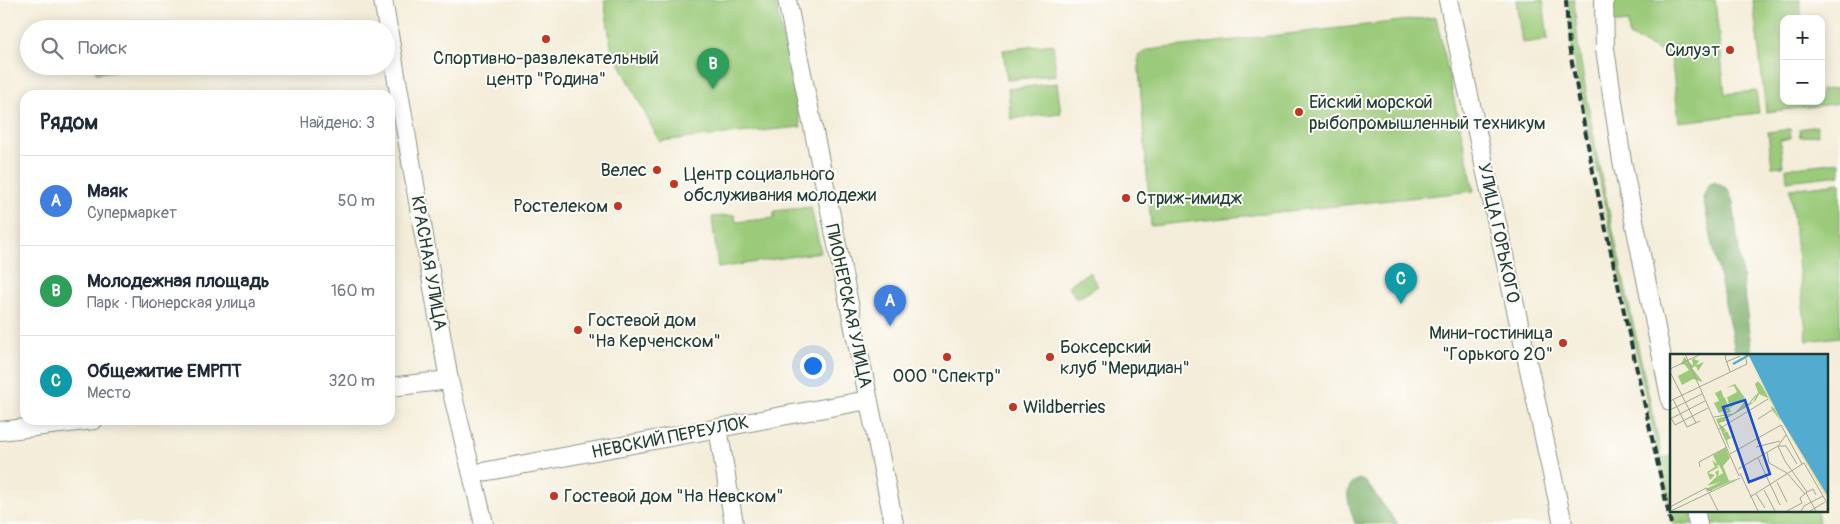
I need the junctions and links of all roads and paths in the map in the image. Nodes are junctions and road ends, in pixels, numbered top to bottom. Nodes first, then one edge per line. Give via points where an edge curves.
1 (383, 0) edge
2 (787, 0) edge
3 (1448, 0) edge
4 (1604, 0) edge
5 (386, 20) edge
6 (395, 69) edge
7 (449, 380) junction
8 (395, 386) edge
9 (1670, 397) edge
10 (868, 400) junction
11 (51, 425) edge
12 (718, 428) junction
13 (0, 431) edge
14 (472, 474) junction
15 (484, 524) edge
16 (734, 524) edge
17 (894, 524) edge
18 (1563, 524) edge

1 - 5 street, КРАСНАЯ УЛИЦА
2 - 10 street, ПИОНЕРСКАЯ УЛИЦА
3 - 18 street, УЛИЦА ГОРЬКОГО
4 - 9 street via 1605,49 1622,161
6 - 7 street, КРАСНАЯ УЛИЦА
7 - 8 street
7 - 14 street, КРАСНАЯ УЛИЦА
10 - 12 street, НЕВСКИЙ ПЕРЕУЛОК
10 - 17 street, ПИОНЕРСКАЯ УЛИЦА
11 - 13 street
12 - 14 street, НЕВСКИЙ ПЕРЕУЛОК
12 - 16 street
14 - 15 street, КРАСНАЯ УЛИЦА

